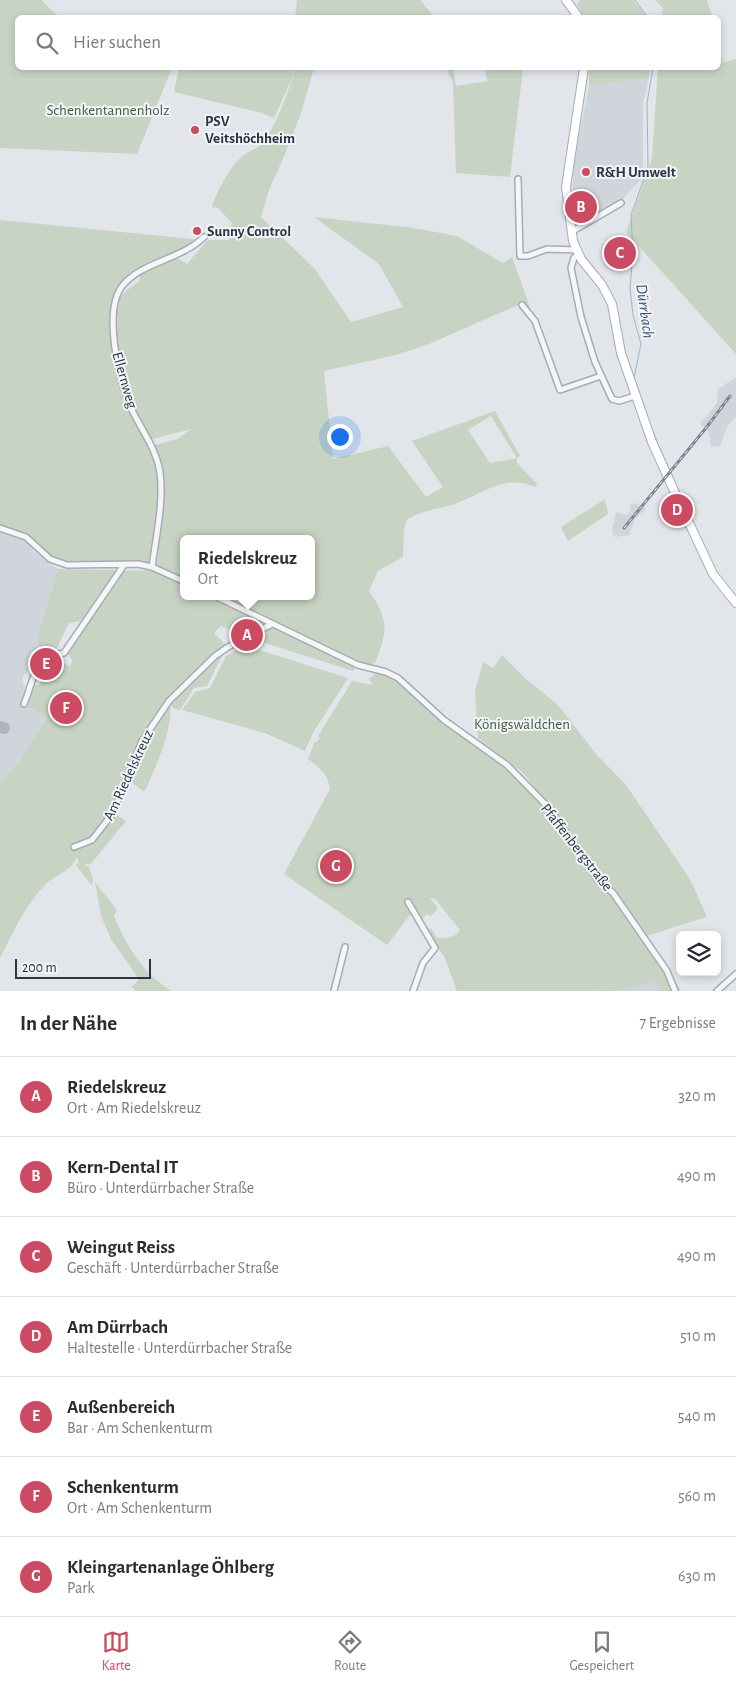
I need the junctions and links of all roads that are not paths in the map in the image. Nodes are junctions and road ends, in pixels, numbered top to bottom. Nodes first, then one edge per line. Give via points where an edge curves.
1 (566, 0) edge
2 (577, 15) edge
3 (584, 70) edge
4 (518, 179) dead end
5 (621, 204) dead end
6 (571, 232) junction
7 (204, 237) dead end
8 (578, 252) junction
9 (522, 305) dead end
10 (601, 376) junction
11 (635, 396) junction
12 (0, 528) edge
13 (124, 565) junction
14 (152, 567) junction
15 (180, 580) edge
16 (223, 600) edge
17 (736, 603) edge
18 (272, 624) junction
19 (24, 704) dead end
20 (74, 847) dead end
21 (408, 902) dead end
22 (345, 948) dead end
23 (736, 974) edge
24 (334, 991) edge
25 (413, 991) edge
26 (675, 991) edge
27 (717, 991) edge

1 - 2 street
3 - 6 street via 567,179
4 - 8 street via 520,256 547,249
5 - 6 street
6 - 8 street
7 - 14 street, Ellernweg via 196,246 123,284 112,314 126,394 156,455 160,472 161,490
8 - 10 street via 572,268 582,318
8 - 11 street via 612,304 621,354
9 - 10 street via 535,321 560,390
10 - 11 street via 614,400
11 - 17 street via 705,560
12 - 13 street via 26,536 50,559 67,565
13 - 14 street
13 - 19 street via 64,653 50,655 43,660
14 - 15 street
16 - 18 street, Pfaffenbergstraße
18 - 20 street, Am Riedelskreuz via 215,656 169,702 142,741 113,813 92,840
18 - 26 street, Pfaffenbergstraße via 358,665 398,678 444,720 506,765 550,809 598,880 613,893 667,970
21 - 25 street via 436,948 423,963
22 - 24 street
23 - 27 street

